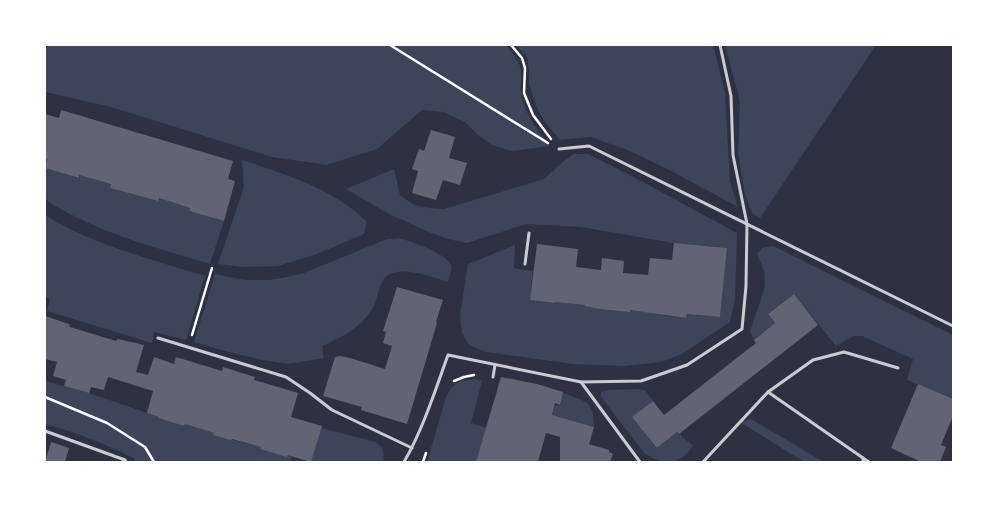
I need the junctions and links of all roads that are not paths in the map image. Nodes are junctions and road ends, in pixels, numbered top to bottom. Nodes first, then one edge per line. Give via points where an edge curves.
1 (720, 45) edge
2 (559, 149) road end
3 (747, 224) junction
4 (529, 233) dead end
5 (525, 264) dead end
6 (953, 326) edge
7 (158, 338) dead end
8 (495, 365) junction
9 (898, 368) dead end
10 (493, 376) road end
11 (581, 382) junction
12 (768, 392) junction
13 (45, 431) edge
14 (412, 448) junction
15 (863, 460) edge
16 (126, 462) edge
17 (404, 462) edge
18 (640, 462) edge
19 (703, 462) edge
20 (869, 462) edge

1 - 3 lane via 731,96 733,155
2 - 3 lane via 589,146
3 - 6 lane
3 - 11 lane via 742,329 687,365 641,381
4 - 5 lane
7 - 14 lane via 286,377 332,410
8 - 10 lane
8 - 11 lane
8 - 14 lane via 448,355
9 - 12 lane via 844,352 813,360
11 - 18 lane
12 - 15 lane
12 - 19 lane
13 - 16 lane
14 - 17 lane
15 - 20 lane

